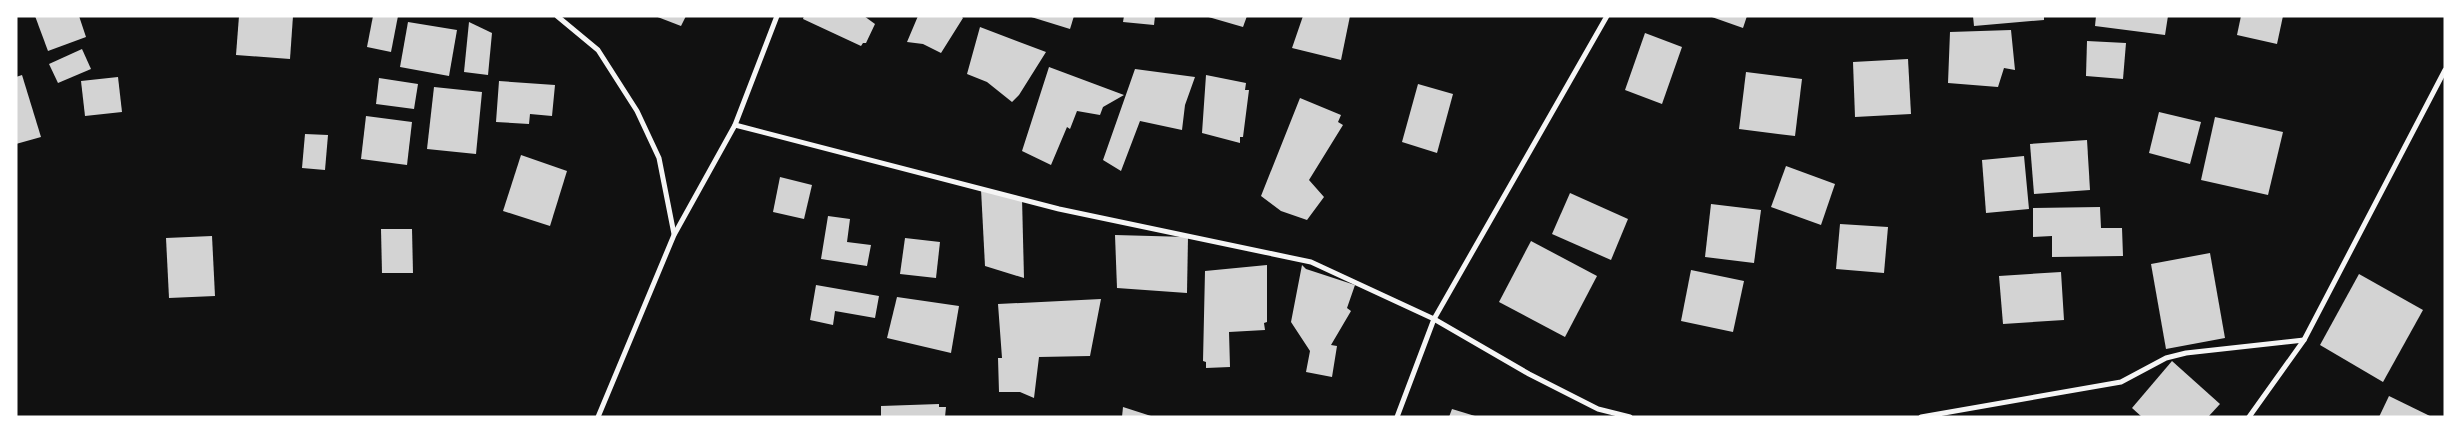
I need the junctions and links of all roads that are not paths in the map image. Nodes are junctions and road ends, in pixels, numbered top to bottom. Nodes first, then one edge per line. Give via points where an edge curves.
1 (557, 16) edge
2 (777, 16) edge
3 (1607, 16) edge
4 (2445, 70) edge
5 (736, 125) junction
6 (674, 235) junction
7 (1434, 319) junction
8 (2304, 340) junction
9 (598, 417) edge
10 (1397, 417) edge
11 (1630, 417) edge
12 (1921, 417) edge
13 (2250, 417) edge

1 - 6 street via 598,50 637,111 659,158
2 - 5 street
3 - 7 street
4 - 8 street
5 - 6 street
5 - 7 street via 1059,209 1311,262
6 - 9 street
7 - 10 street
7 - 11 street via 1529,374 1598,409
8 - 12 street via 2186,353 2166,358 2122,382
8 - 13 street

